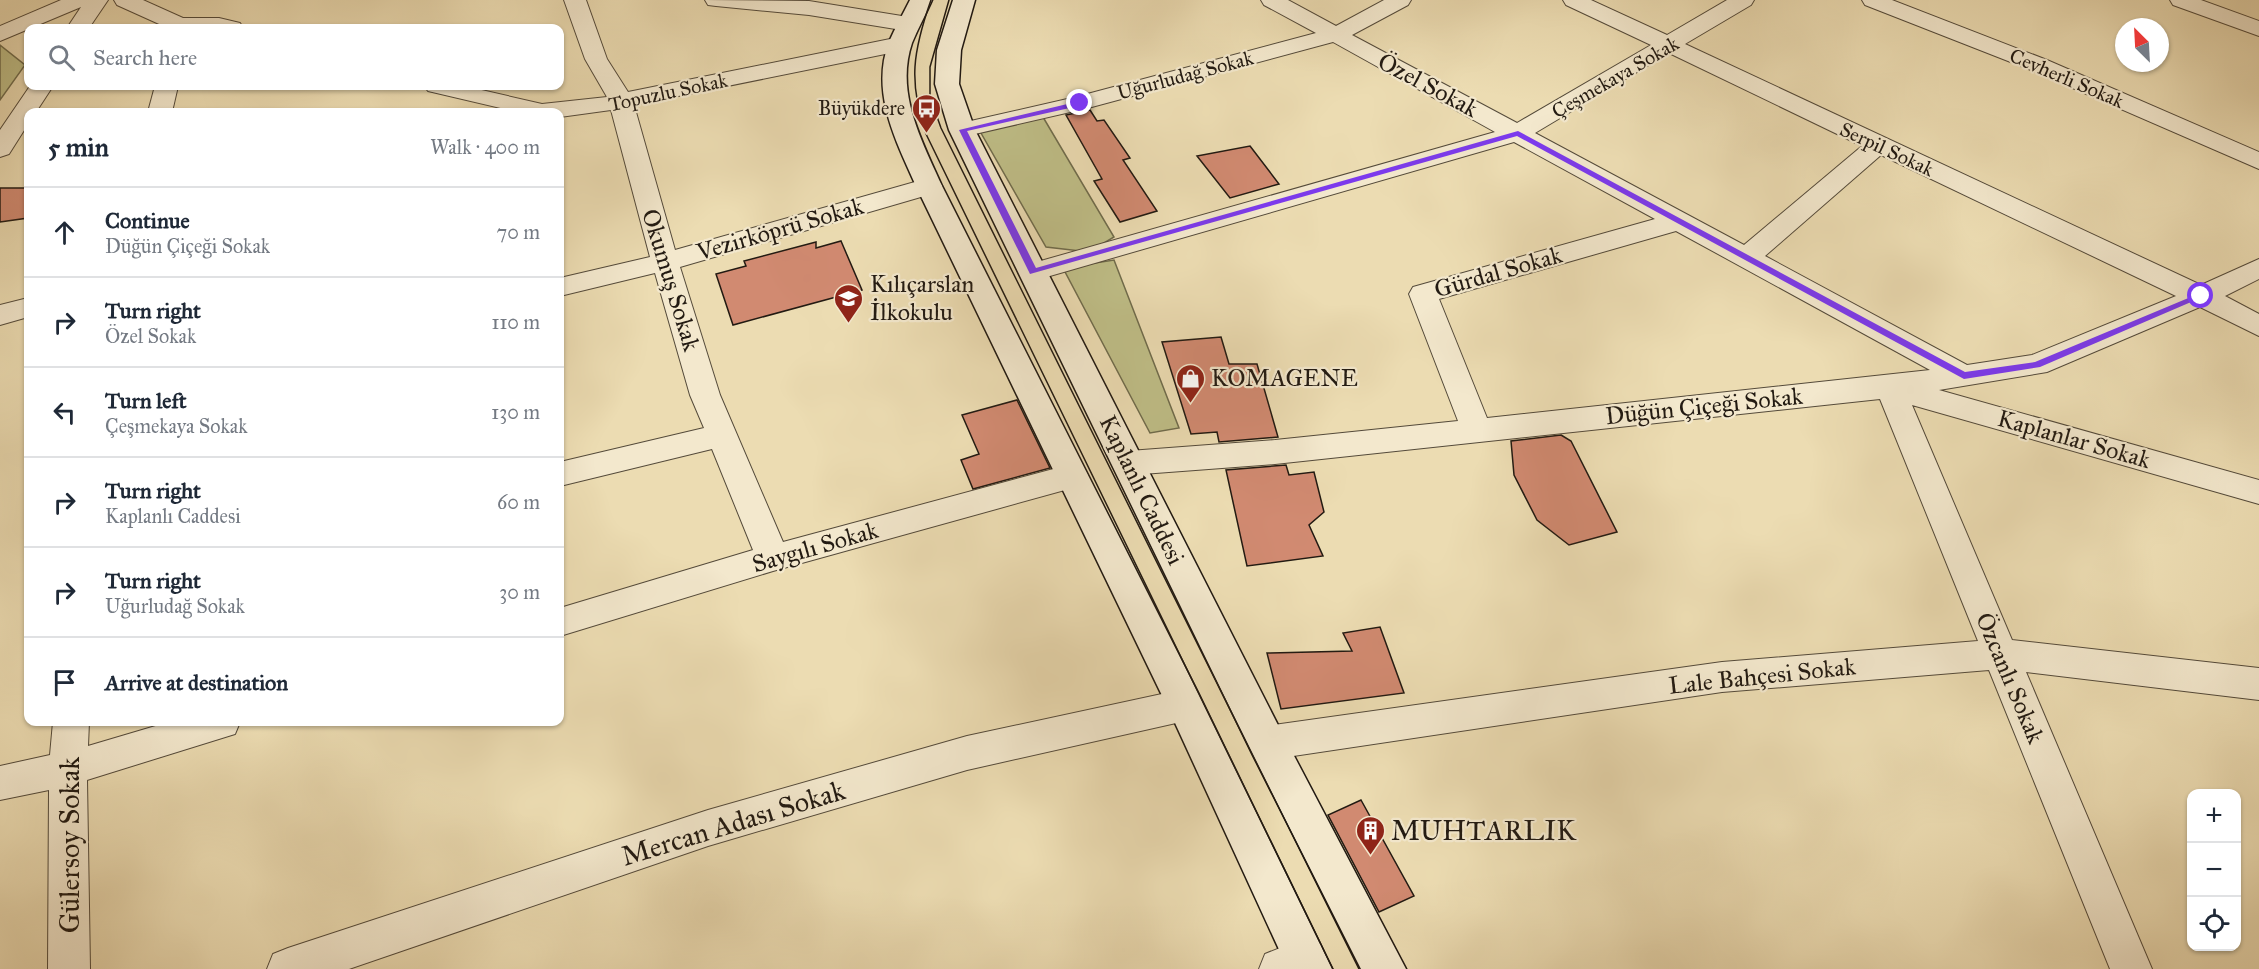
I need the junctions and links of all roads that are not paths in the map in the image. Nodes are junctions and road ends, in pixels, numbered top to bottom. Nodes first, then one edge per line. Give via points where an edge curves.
1 (80, 0) edge
2 (97, 0) edge
3 (125, 0) edge
4 (575, 0) edge
5 (716, 0) edge
6 (921, 0) edge
7 (964, 0) edge
8 (1272, 0) edge
9 (1400, 0) edge
10 (1574, 0) edge
11 (1743, 0) edge
12 (1873, 0) edge
13 (2181, 0) edge
14 (81, 24) edge
15 (173, 24) edge
16 (2259, 29) edge
17 (0, 34) edge
18 (904, 34) junction
19 (1335, 35) junction
20 (1672, 44) junction
21 (38, 90) edge
22 (165, 90) edge
23 (453, 90) edge
24 (621, 101) junction
25 (27, 108) edge
26 (161, 108) edge
27 (529, 108) edge
28 (564, 110) edge
29 (24, 112) edge
30 (962, 130) junction
31 (1518, 133) junction
32 (1878, 145) junction
33 (0, 149) edge
34 (2259, 161) edge
35 (929, 186) junction
36 (1679, 221) junction
37 (1746, 258) junction
38 (665, 262) junction
39 (2259, 268) edge
40 (1033, 272) junction
41 (564, 286) edge
42 (2201, 296) junction
43 (24, 309) edge
44 (0, 315) edge
45 (2259, 326) edge
46 (1964, 376) junction
47 (1890, 387) junction
48 (1476, 429) junction
49 (722, 435) junction
50 (1129, 463) junction
51 (564, 473) edge
52 (1072, 476) junction
53 (2259, 492) edge
54 (772, 558) junction
55 (564, 620) edge
56 (1999, 654) junction
57 (2259, 684) edge
58 (1185, 705) junction
59 (71, 726) edge
60 (209, 726) edge
61 (1267, 743) junction
62 (68, 769) junction
63 (0, 783) edge
64 (1298, 966) edge
65 (69, 969) edge
66 (288, 969) edge
67 (1384, 969) edge
68 (2131, 969) edge

1 - 17 street
2 - 14 street
3 - 15 street
4 - 24 street, Okumuş Sokak via 596,60
5 - 18 street via 809,8
6 - 18 main road
7 - 30 main road, Kaplanlı Caddesi via 949,50 946,84
8 - 19 street, Özel Sokak
9 - 19 street, Uğurludağ Sokak
10 - 20 street, Serpil Sokak
11 - 20 street, Çeşmekaya Sokak
12 - 34 street, Cevherli Sokak via 2039,65
13 - 16 street
18 - 24 street, Topuzlu Sokak
18 - 35 main road via 896,100 905,132
19 - 30 street, Uğurludağ Sokak
19 - 31 street, Özel Sokak
20 - 31 street, Çeşmekaya Sokak
20 - 32 street, Serpil Sokak
21 - 25 street
22 - 26 street
23 - 27 street, Topuzlu Sokak
24 - 28 street, Topuzlu Sokak
24 - 38 street, Okumuş Sokak
29 - 33 street
30 - 40 main road, Kaplanlı Caddesi
31 - 36 street, Özel Sokak
31 - 40 street, Çeşmekaya Sokak
32 - 37 street
32 - 42 street, Serpil Sokak
35 - 38 street, Vezirköprü Sokak
35 - 52 main road
36 - 37 street, Özel Sokak
36 - 48 street, Gürdal Sokak via 1423,294
37 - 46 street, Özel Sokak
38 - 41 street, Vezirköprü Sokak
38 - 49 street, Okumuş Sokak via 705,395
39 - 42 street, Düğün Çiçeği Sokak
40 - 50 main road, Kaplanlı Caddesi
42 - 45 street, Serpil Sokak
42 - 46 street, Düğün Çiçeği Sokak via 2037,365
43 - 44 street
46 - 47 street, Düğün Çiçeği Sokak
47 - 48 street, Düğün Çiçeği Sokak
47 - 53 street, Kaplanlar Sokak
47 - 56 street, Özcanlı Sokak
48 - 50 street, Düğün Çiçeği Sokak via 1275,452
49 - 51 street
49 - 54 street, Okumuş Sokak
50 - 61 main road, Kaplanlı Caddesi
52 - 54 street, Saygılı Sokak
52 - 58 main road
54 - 55 street, Saygılı Sokak
56 - 57 street, Lale Bahçesi Sokak
56 - 61 street, Lale Bahçesi Sokak via 1722,677
56 - 68 street, Özcanlı Sokak
58 - 64 main road
58 - 66 street, Mercan Adası Sokak via 967,753 708,828
59 - 62 street, Gülersoy Sokak
60 - 62 street
61 - 67 main road, Kaplanlı Caddesi
62 - 63 street
62 - 65 street, Gülersoy Sokak

